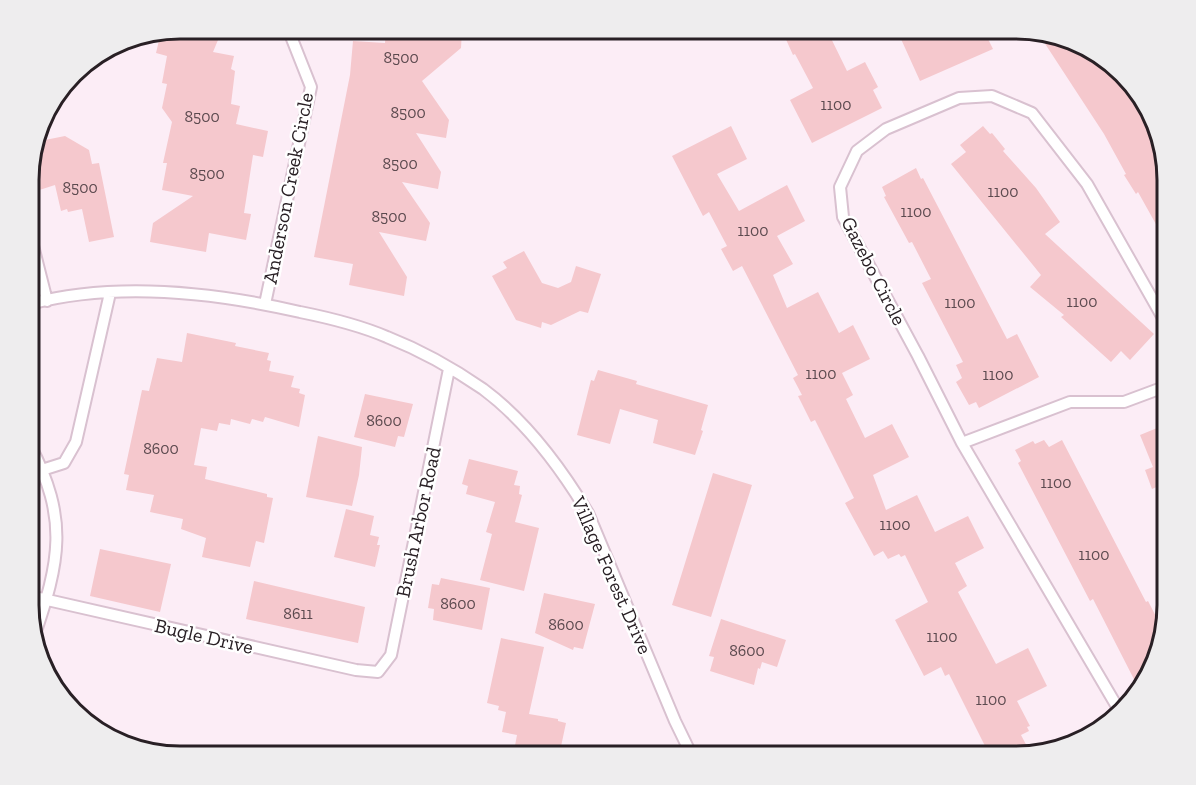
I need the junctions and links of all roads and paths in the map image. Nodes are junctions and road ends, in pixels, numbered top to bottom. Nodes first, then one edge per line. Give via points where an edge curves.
1 (292, 39) dead end
2 (39, 269) edge
3 (110, 293) junction
4 (47, 301) junction
5 (39, 302) edge
6 (265, 304) junction
7 (1157, 307) edge
8 (449, 369) junction
9 (1157, 390) edge
10 (962, 443) junction
11 (39, 464) edge
12 (42, 470) junction
13 (39, 599) edge
14 (46, 601) junction
15 (40, 620) edge
16 (378, 672) joint
17 (1116, 704) edge
18 (687, 746) edge

1 - 6 lane, Anderson Creek Circle via 310,87
2 - 4 lane
3 - 4 lane, Village Forest Drive
3 - 6 lane, Village Forest Drive via 210,295
3 - 12 lane via 76,442 64,463
4 - 5 lane, Village Forest Drive
6 - 8 lane, Village Forest Drive via 364,328 413,348
7 - 10 lane, Gazebo Circle via 1087,184 1032,113 992,96 959,98 886,129 857,151 840,187 843,217
8 - 16 lane, Brush Arbor Road via 391,655
8 - 18 lane, Village Forest Drive via 483,389 505,408 572,486 602,541
9 - 10 lane via 1124,402 1070,402
10 - 17 lane, Gazebo Circle
11 - 12 lane
12 - 14 lane via 54,502 58,539
13 - 14 lane, Bugle Drive
14 - 15 lane
14 - 16 lane, Bugle Drive via 344,668

